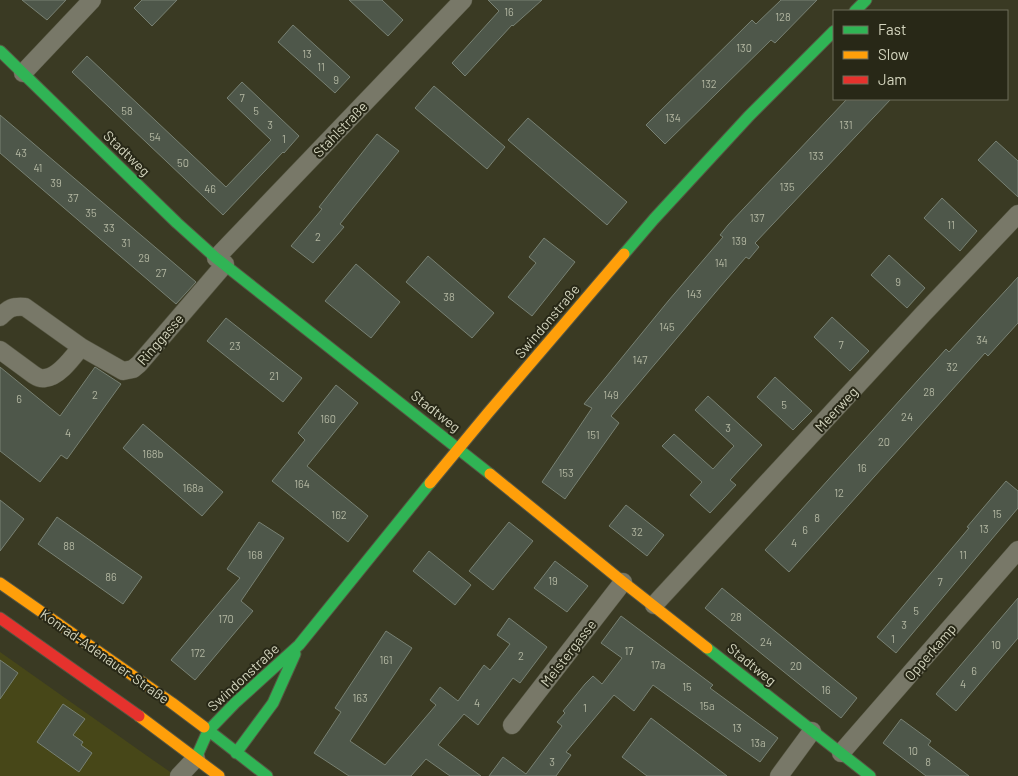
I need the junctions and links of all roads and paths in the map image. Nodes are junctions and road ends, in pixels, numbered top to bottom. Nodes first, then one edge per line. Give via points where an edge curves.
1 (92, 0) edge
2 (463, 0) edge
3 (866, 0) edge
4 (855, 10) edge
5 (833, 32) edge
6 (0, 51) edge
7 (23, 72) junction
8 (1018, 214) edge
9 (220, 261) junction
10 (0, 317) edge
11 (81, 348) junction
12 (0, 350) edge
13 (458, 449) junction
14 (1018, 550) edge
15 (623, 582) junction
16 (0, 583) edge
17 (654, 605) junction
18 (0, 618) edge
19 (299, 645) junction
20 (512, 725) dead end
21 (812, 730) junction
22 (208, 731) junction
23 (236, 753) junction
24 (841, 753) junction
25 (209, 756) junction
26 (179, 776) edge
27 (219, 776) edge
28 (267, 776) edge
29 (779, 776) edge
30 (870, 776) edge

1 - 7 street
2 - 9 street, Stahlstraße
3 - 4 street
5 - 13 street, Swindonstraße via 749,116 654,219
6 - 7 street, Stadtweg
7 - 9 street, Stadtweg
8 - 17 street, Meerweg
9 - 11 street, Ringgasse via 133,369 123,371
9 - 13 street, Stadtweg
10 - 11 street, Ringgasse via 14,306 25,307
11 - 12 street via 62,370 47,378 34,375
13 - 15 street, Stadtweg
13 - 19 street, Swindonstraße
14 - 24 street, Opperkamp
15 - 17 street, Stadtweg
15 - 20 street, Meistergasse
16 - 22 street, Konrad-Adenauer-Straße
17 - 21 street, Stadtweg
18 - 25 street
19 - 22 street, Swindonstraße
19 - 23 street, Swindonstraße via 273,703
21 - 24 street, Stadtweg
21 - 29 street
22 - 23 street, Konrad-Adenauer-Straße
22 - 25 street
23 - 25 street
23 - 28 street, Konrad-Adenauer-Straße
24 - 30 street, Stadtweg
25 - 26 street
25 - 27 street

